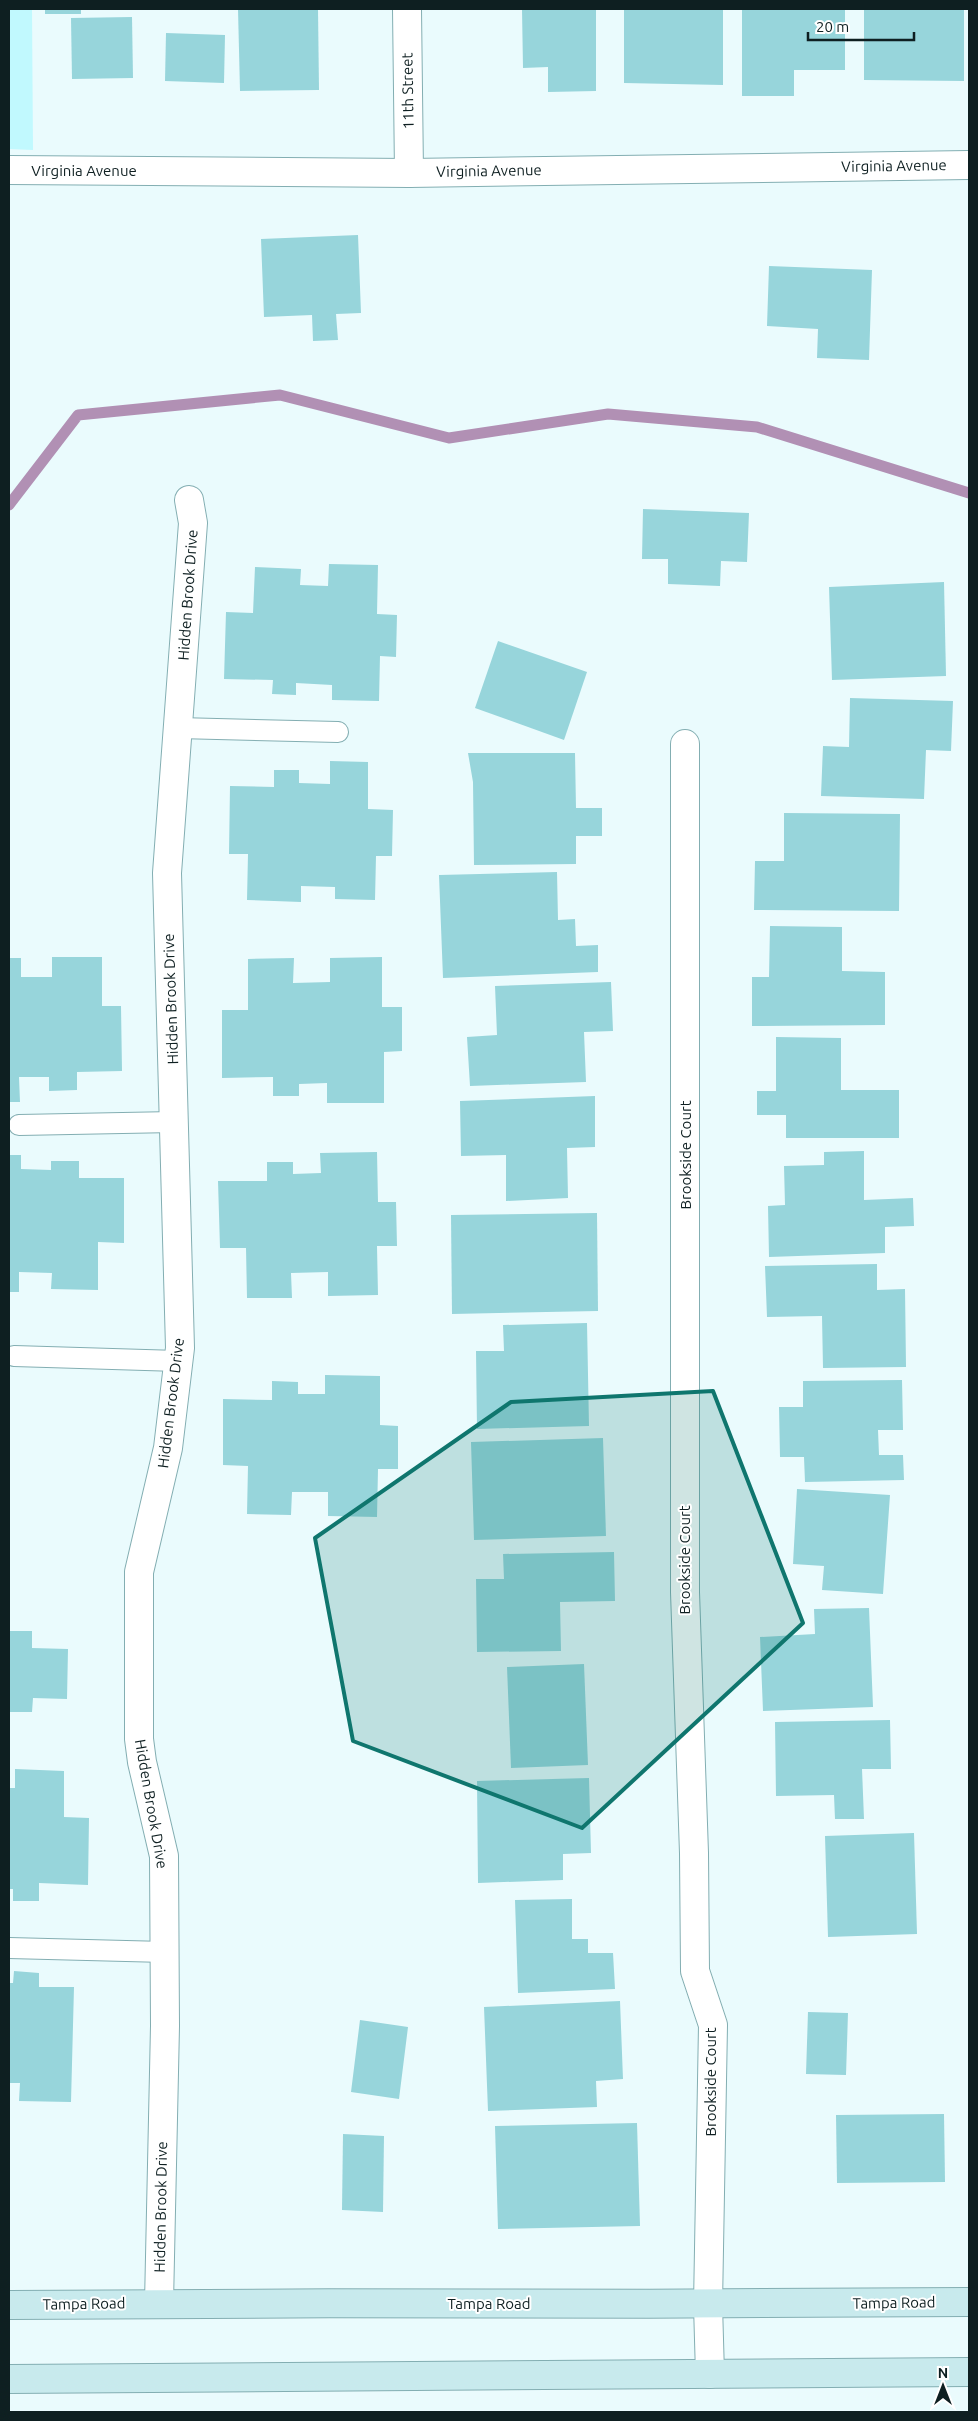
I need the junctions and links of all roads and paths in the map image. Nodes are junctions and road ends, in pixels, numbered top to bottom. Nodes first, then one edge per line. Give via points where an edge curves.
1 (407, 9) edge
2 (969, 165) edge
3 (9, 170) edge
4 (409, 173) junction
5 (189, 500) dead end
6 (178, 728) junction
7 (338, 732) dead end
8 (685, 744) dead end
9 (174, 1122) junction
10 (18, 1125) dead end
11 (14, 1356) dead end
12 (178, 1361) junction
13 (9, 1948) edge
14 (165, 1952) junction
15 (969, 2302) edge
16 (159, 2303) junction
17 (9, 2304) edge
18 (708, 2305) junction
19 (969, 2372) edge
20 (710, 2374) junction
21 (9, 2379) edge

1 - 4 street, 11th Street
2 - 4 street, Virginia Avenue
3 - 4 street, Virginia Avenue
5 - 6 street, Hidden Brook Drive via 194,523
6 - 7 lane
6 - 9 street, Hidden Brook Drive via 167,873
8 - 18 street, Brookside Court via 685,1592 695,1971 712,2024
9 - 10 lane
9 - 12 street, Hidden Brook Drive
11 - 12 lane
12 - 14 street, Hidden Brook Drive via 168,1448 139,1572 139,1739 164,1856
13 - 14 lane
14 - 16 street, Hidden Brook Drive
15 - 18 main road, Tampa Road
16 - 17 main road, Tampa Road
16 - 18 main road, Tampa Road
18 - 20 street, Brookside Court
19 - 20 main road
20 - 21 main road

